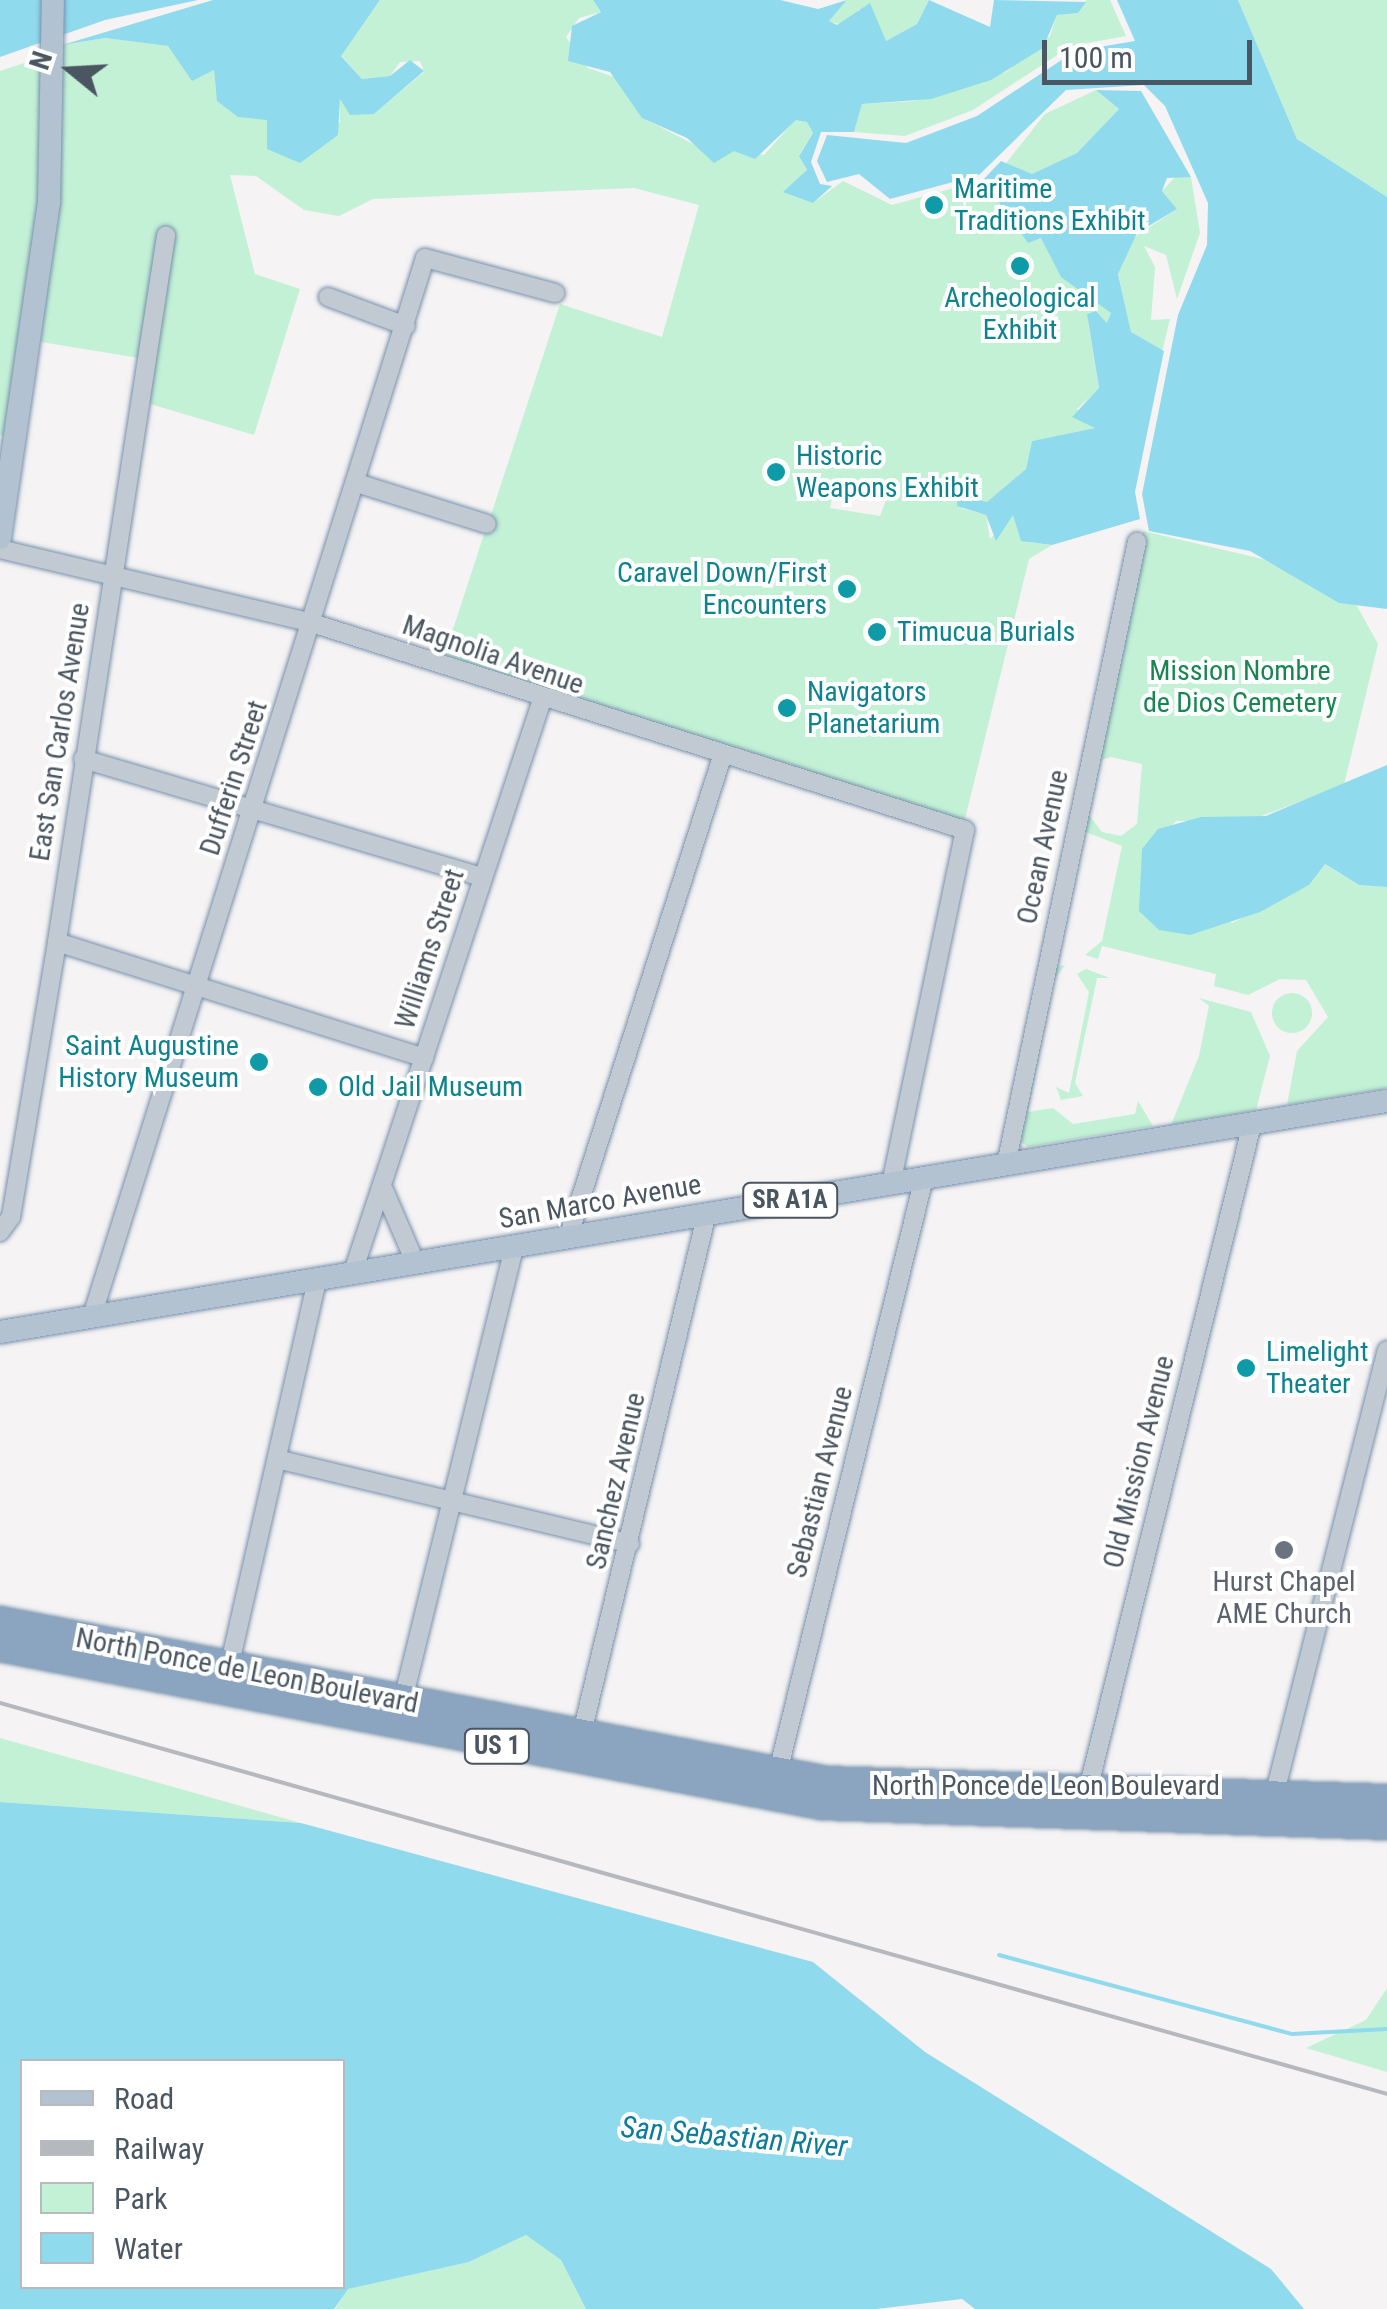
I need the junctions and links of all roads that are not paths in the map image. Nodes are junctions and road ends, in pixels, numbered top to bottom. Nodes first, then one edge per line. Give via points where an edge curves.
1 (54, 0) edge
2 (166, 236) dead end
3 (556, 293) dead end
4 (328, 297) dead end
5 (406, 326) junction
6 (357, 483) junction
7 (487, 524) dead end
8 (0, 538) edge
9 (1136, 542) dead end
10 (0, 549) edge
11 (113, 572) junction
12 (312, 623) junction
13 (542, 700) junction
14 (84, 759) junction
15 (721, 760) junction
16 (253, 806) junction
17 (482, 877) junction
18 (56, 942) junction
19 (197, 985) junction
20 (424, 1058) junction
21 (1387, 1101) edge
22 (1252, 1124) junction
23 (1006, 1165) junction
24 (924, 1178) junction
25 (891, 1184) junction
26 (384, 1186) junction
27 (707, 1213) junction
28 (0, 1232) edge
29 (568, 1238) junction
30 (514, 1247) junction
31 (415, 1262) junction
32 (353, 1272) junction
33 (318, 1277) junction
34 (93, 1313) junction
35 (0, 1322) edge
36 (27, 1324) junction
37 (0, 1332) edge
38 (1387, 1350) edge
39 (277, 1460) junction
40 (452, 1500) junction
41 (630, 1544) junction
42 (0, 1622) edge
43 (0, 1647) edge
44 (226, 1679) junction
45 (399, 1714) junction
46 (578, 1749) junction
47 (774, 1786) junction
48 (1387, 1799) edge
49 (1272, 1801) junction
50 (1085, 1802) junction
51 (1387, 1825) edge

1 - 8 main road via 41,282
2 - 11 street, East San Carlos Avenue
3 - 5 street, Dufferin Street via 425,258
4 - 5 street
5 - 6 street, Dufferin Street
6 - 7 street
6 - 12 street, Dufferin Street
9 - 23 street, Ocean Avenue
10 - 11 street, Magnolia Avenue
11 - 12 street, Magnolia Avenue
11 - 14 street, East San Carlos Avenue
12 - 13 street, Magnolia Avenue
12 - 16 street, Dufferin Street
13 - 15 street, Magnolia Avenue
13 - 17 street, Williams Street
14 - 16 street
14 - 18 street, East San Carlos Avenue
15 - 25 street, Magnolia Avenue via 965,830
15 - 29 street
16 - 17 street
16 - 19 street, Dufferin Street
17 - 20 street, Williams Street
18 - 19 street
18 - 28 street, East San Carlos Avenue via 11,1217
19 - 20 street
19 - 34 street, Dufferin Street
20 - 26 street, Williams Street
21 - 22 main road, San Marco Avenue / SR A1A
22 - 23 main road, San Marco Avenue / SR A1A
22 - 50 street, Old Mission Avenue
23 - 24 main road, San Marco Avenue / SR A1A
24 - 25 main road, San Marco Avenue / SR A1A
24 - 47 street, Sebastian Avenue
25 - 27 main road, San Marco Avenue / SR A1A
26 - 31 street via 389,1218
26 - 32 street, Williams Street
27 - 29 main road, San Marco Avenue / SR A1A
27 - 41 street, Sanchez Avenue
29 - 30 main road, San Marco Avenue / SR A1A
30 - 31 main road, San Marco Avenue / SR A1A
30 - 40 street
31 - 32 main road, San Marco Avenue / SR A1A
32 - 33 main road, San Marco Avenue / SR A1A
33 - 34 main road, San Marco Avenue / SR A1A
33 - 39 street
34 - 36 main road, San Marco Avenue / SR A1A
35 - 36 main road
36 - 37 main road, San Marco Avenue / SR A1A
38 - 49 street
39 - 40 street
39 - 44 street
40 - 41 street
40 - 45 street
41 - 46 street, Sanchez Avenue
42 - 44 highway, North Ponce de Leon Boulevard / US 1
43 - 44 highway, North Ponce de Leon Boulevard / US 1
44 - 45 highway, North Ponce de Leon Boulevard / US 1
45 - 46 highway, North Ponce de Leon Boulevard / US 1
46 - 47 highway, North Ponce de Leon Boulevard / US 1
47 - 50 highway, North Ponce de Leon Boulevard / US 1 via 925,1814
48 - 49 highway, North Ponce de Leon Boulevard / US 1
49 - 50 highway, North Ponce de Leon Boulevard / US 1
49 - 51 highway, North Ponce de Leon Boulevard / US 1

